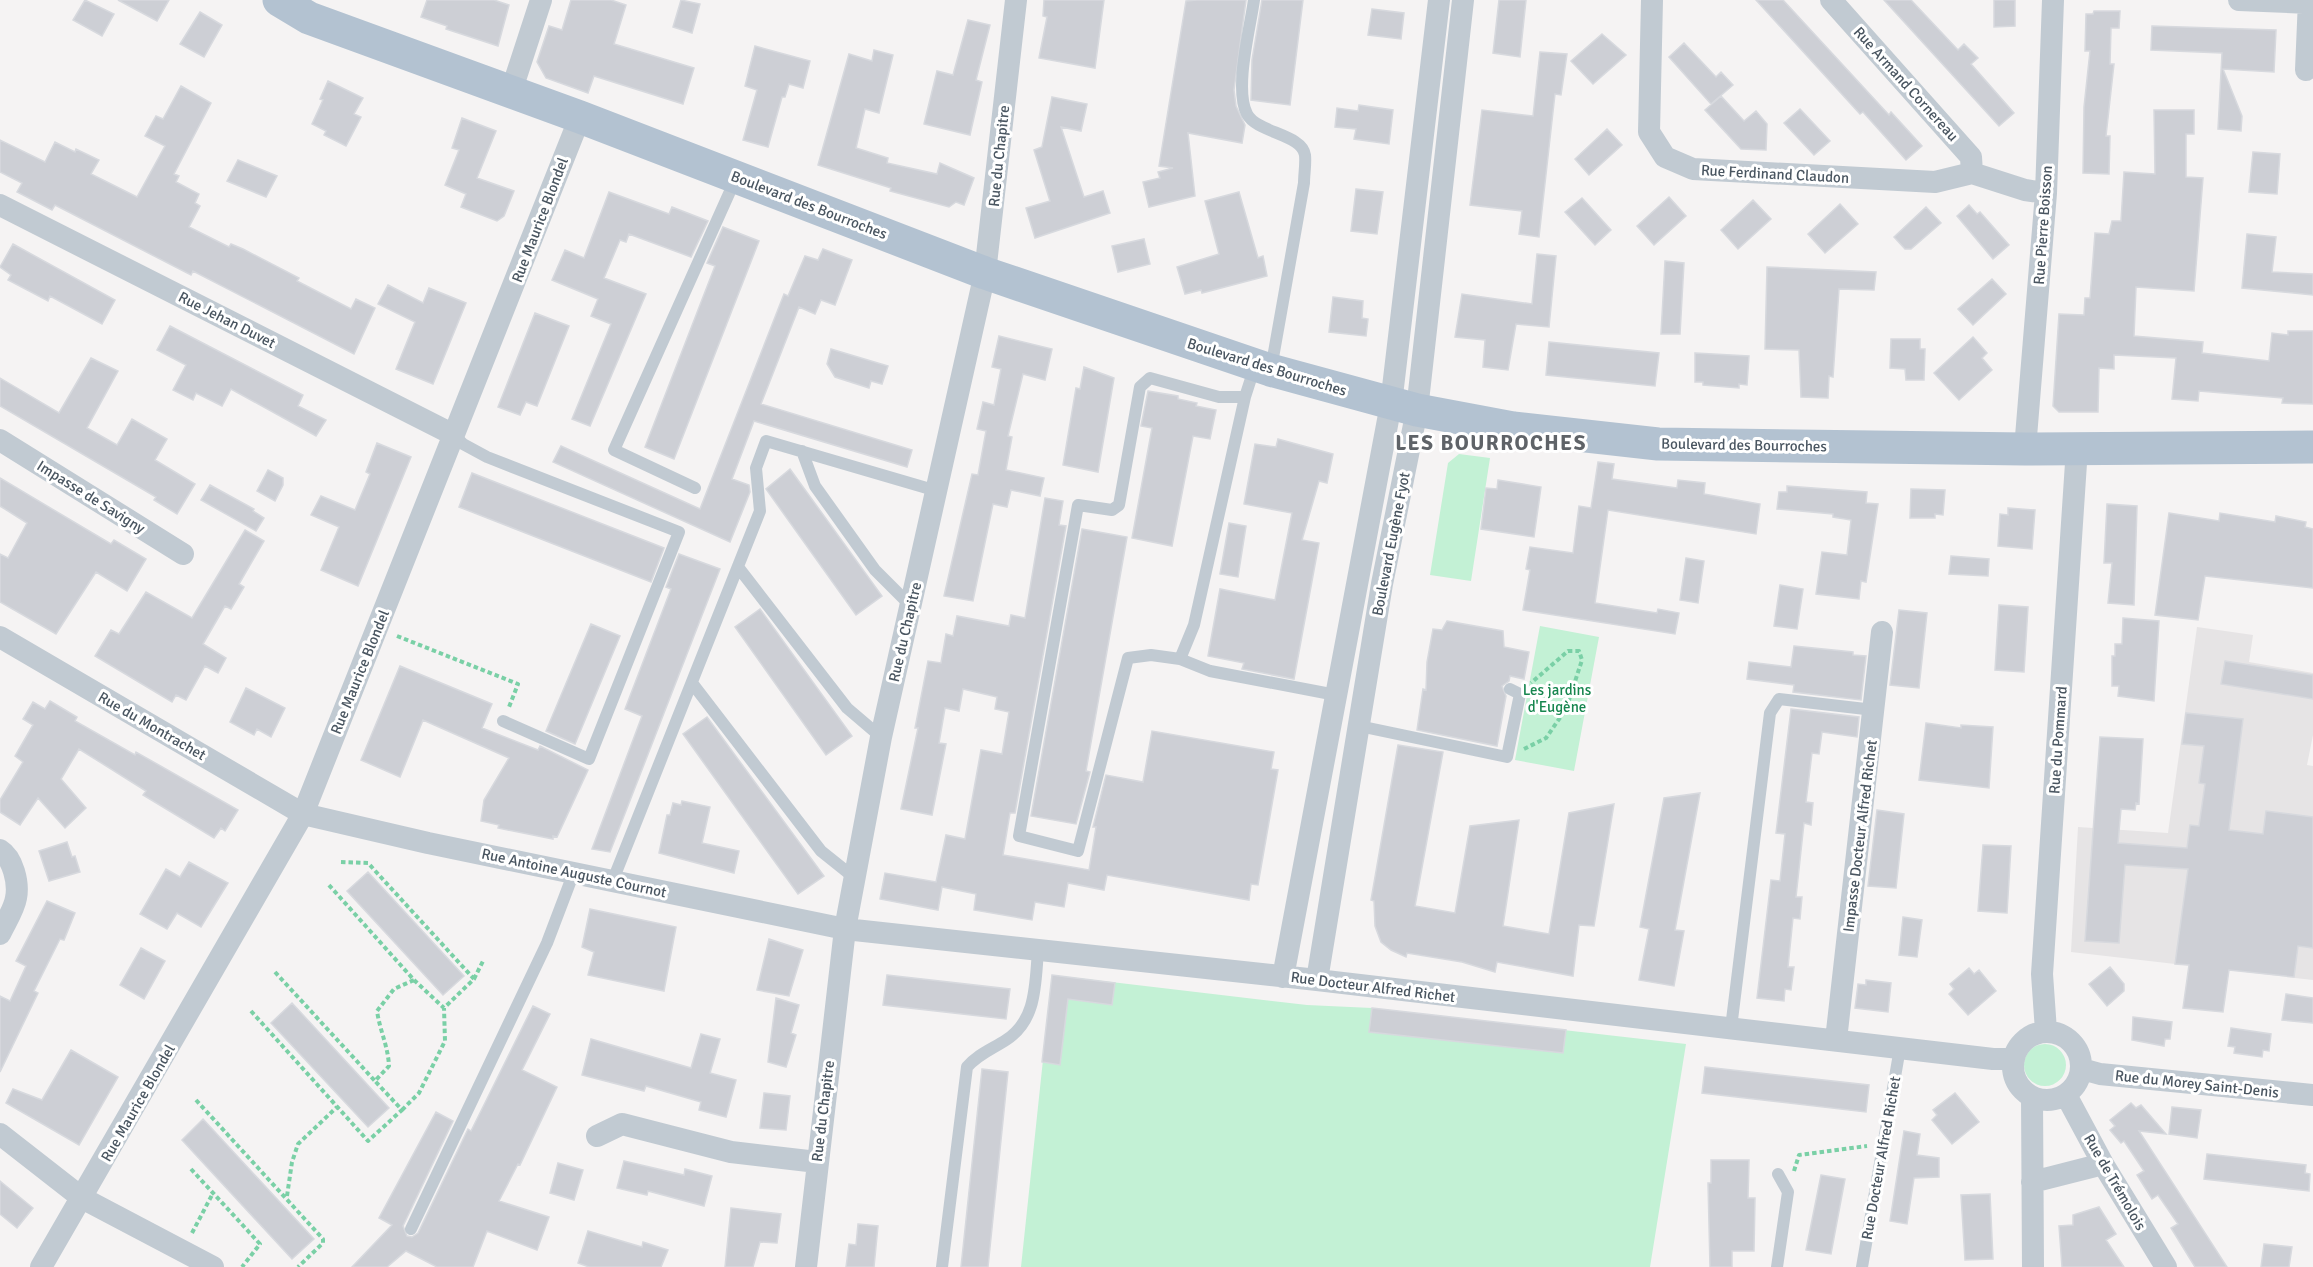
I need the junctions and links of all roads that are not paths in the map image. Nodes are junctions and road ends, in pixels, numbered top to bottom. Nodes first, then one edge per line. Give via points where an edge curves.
1 (279, 0) edge
2 (541, 0) edge
3 (1016, 0) edge
4 (1254, 0) edge
5 (1439, 0) edge
6 (1463, 0) edge
7 (1652, 0) edge
8 (1831, 0) edge
9 (2053, 0) edge
10 (2239, 0) edge
11 (2309, 2) edge
12 (2306, 70) dead end
13 (512, 92) junction
14 (579, 117) junction
15 (1972, 173) junction
16 (736, 178) junction
17 (2046, 193) junction
18 (0, 205) edge
19 (985, 273) junction
20 (1263, 368) junction
21 (1245, 397) junction
22 (1404, 407) junction
23 (454, 435) junction
24 (0, 440) edge
25 (2313, 447) edge
26 (2077, 448) junction
27 (2025, 449) junction
28 (802, 452) junction
29 (695, 488) dead end
30 (937, 491) junction
31 (183, 554) dead end
32 (738, 567) junction
33 (911, 606) junction
34 (1882, 632) dead end
35 (0, 637) edge
36 (1180, 659) junction
37 (692, 683) junction
38 (1515, 692) road end
39 (1336, 695) junction
40 (1874, 710) junction
41 (503, 721) road end
42 (1359, 726) junction
43 (881, 737) junction
44 (303, 814) junction
45 (0, 850) edge
46 (574, 872) junction
47 (856, 879) junction
48 (613, 880) junction
49 (845, 928) junction
50 (0, 934) edge
51 (1038, 951) junction
52 (1283, 976) junction
53 (1317, 980) junction
54 (1731, 1028) junction
55 (2046, 1031) junction
56 (1836, 1040) junction
57 (1900, 1048) junction
58 (2014, 1059) junction
59 (2082, 1070) junction
60 (2066, 1095) junction
61 (2313, 1095) edge
62 (2032, 1097) junction
63 (0, 1134) edge
64 (597, 1136) dead end
65 (817, 1162) junction
66 (2103, 1164) junction
67 (1778, 1174) dead end
68 (2032, 1182) junction
69 (82, 1198) junction
70 (411, 1229) dead end
71 (41, 1267) edge
72 (213, 1267) edge
73 (806, 1267) edge
74 (942, 1267) edge
75 (1777, 1267) edge
76 (1862, 1267) edge
77 (2032, 1267) edge
78 (2166, 1267) edge

1 - 13 main road, Boulevard des Bourroches via 309,18
2 - 13 street
3 - 19 street, Rue du Chapitre
4 - 20 lane via 1241,96 1246,113 1252,121 1299,144 1305,153 1304,183
5 - 22 street, Boulevard Eugène Fyot
6 - 22 street, Boulevard Eugène Fyot
7 - 15 street, Rue Ferdinand Claudon via 1649,132 1665,157 1693,169 1935,182
8 - 15 street, Rue Armand Cornereau via 1971,157
9 - 17 street, Rue Pierre Boisson
10 - 11 street
11 - 12 street
13 - 14 main road, Boulevard des Bourroches
14 - 16 main road, Boulevard des Bourroches
14 - 23 street, Rue Maurice Blondel
15 - 17 street
16 - 19 main road, Boulevard des Bourroches
16 - 29 lane via 614,450
17 - 27 street, Rue Pierre Boisson
18 - 23 street, Rue Jehan Duvet
19 - 20 main road, Boulevard des Bourroches
19 - 30 street, Rue du Chapitre
20 - 21 lane
20 - 22 main road, Boulevard des Bourroches
21 - 36 lane via 1194,626
21 - 36 lane via 1219,397 1150,378 1140,387 1119,505 1112,510 1078,505 1019,836 1078,851 1128,658 1151,655
22 - 27 main road, Boulevard des Bourroches via 1513,428 1658,444
22 - 39 street, Boulevard Eugène Fyot
22 - 42 street, Boulevard Eugène Fyot
23 - 41 lane via 487,457 680,532 589,759
23 - 44 street, Rue Maurice Blondel
24 - 31 street, Impasse de Savigny
25 - 26 main road, Boulevard des Bourroches
26 - 27 main road, Boulevard des Bourroches
26 - 55 street, Rue du Pommard via 2042,974
28 - 30 lane
28 - 32 lane via 766,441 756,468 760,511
28 - 33 lane via 815,486 874,570
30 - 33 street, Rue du Chapitre
32 - 37 lane
32 - 43 lane via 847,708
33 - 43 street, Rue du Chapitre
34 - 40 street, Impasse Docteur Alfred Richet
35 - 44 street, Rue du Montrachet
36 - 39 lane via 1210,671
37 - 47 lane via 821,851
37 - 48 lane
38 - 42 lane via 1507,758
39 - 52 street, Boulevard Eugène Fyot
40 - 54 lane via 1779,699 1770,713
40 - 56 street, Impasse Docteur Alfred Richet
42 - 53 street, Boulevard Eugène Fyot
43 - 47 street, Rue du Chapitre
44 - 46 street, Rue Antoine Auguste Cournot
44 - 69 street, Rue Maurice Blondel
45 - 50 street via 16,874 16,899
46 - 48 street, Rue Antoine Auguste Cournot
46 - 70 lane via 547,943
47 - 49 street, Rue du Chapitre
48 - 49 street, Rue Antoine Auguste Cournot
49 - 51 street, Rue Docteur Alfred Richet
49 - 65 street, Rue du Chapitre
51 - 52 street, Rue Docteur Alfred Richet
51 - 74 lane via 1034,1000 1024,1025 968,1067
52 - 53 street, Rue Docteur Alfred Richet
53 - 54 street, Rue Docteur Alfred Richet
54 - 56 street, Rue Docteur Alfred Richet
55 - 58 street via 2025,1040
55 - 59 street via 2068,1038 2077,1047
56 - 57 street, Rue Docteur Alfred Richet
57 - 58 street, Rue Docteur Alfred Richet
57 - 76 lane, Rue Docteur Alfred Richet
58 - 62 street via 2016,1081
59 - 60 street via 2080,1080
59 - 61 street, Rue du Morey Saint-Denis
60 - 62 street via 2055,1100
60 - 66 street, Rue de Trémolois
62 - 68 street
63 - 69 street
64 - 65 street via 622,1124 731,1152
65 - 73 street, Rue du Chapitre
66 - 68 street
66 - 78 street, Rue de Trémolois
67 - 75 lane via 1788,1192
68 - 77 street
69 - 71 street, Rue Maurice Blondel
69 - 72 street

